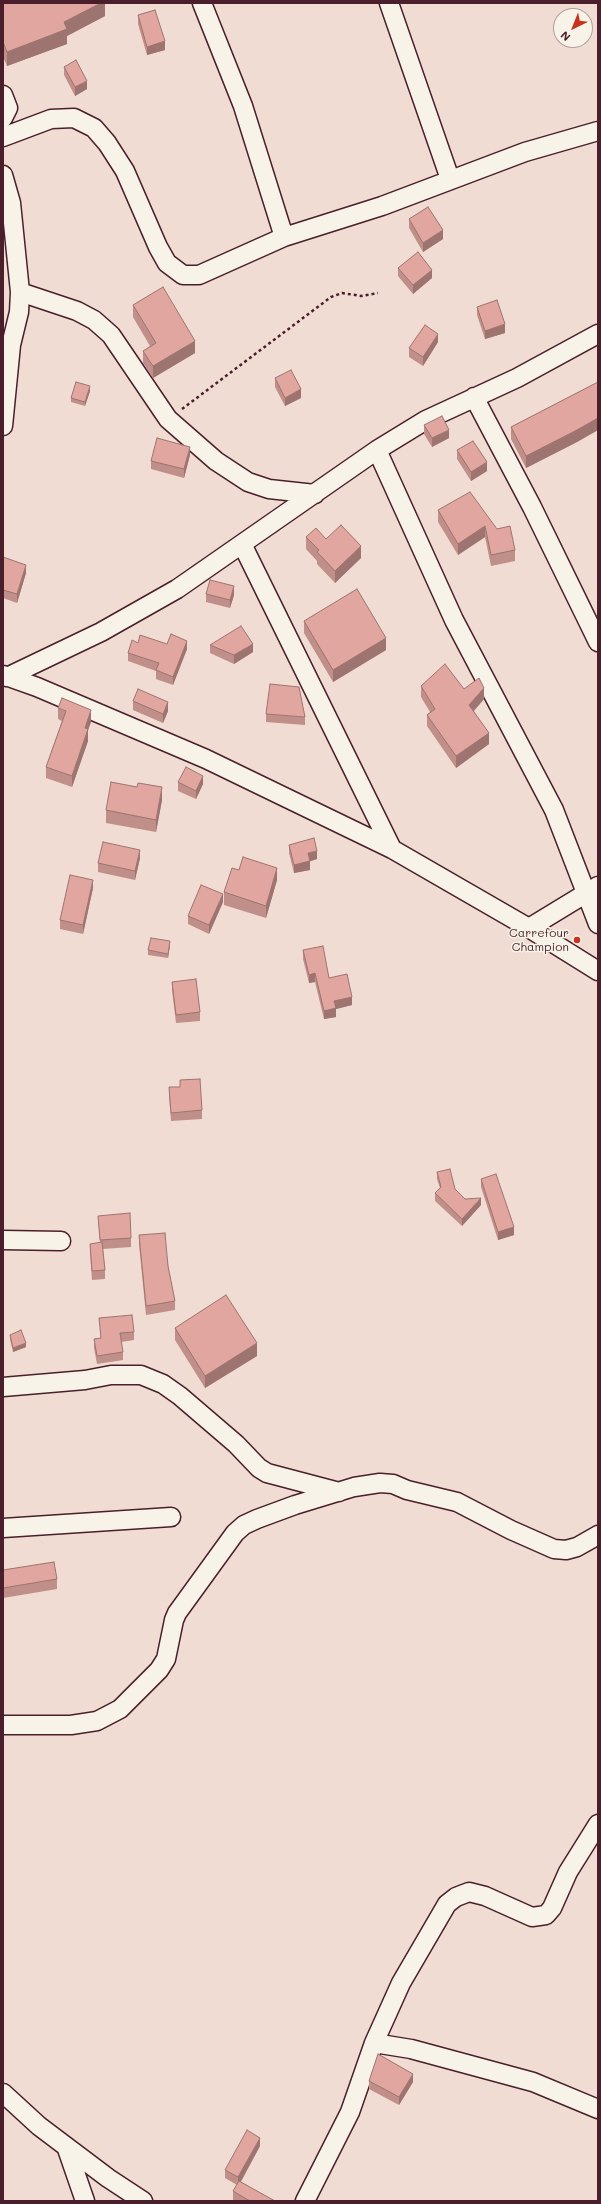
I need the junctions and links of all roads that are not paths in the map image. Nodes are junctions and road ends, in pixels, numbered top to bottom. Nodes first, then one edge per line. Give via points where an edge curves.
1 (202, 3) edge
2 (389, 3) edge
3 (3, 95) edge
4 (3, 118) edge
5 (598, 131) edge
6 (3, 137) edge
7 (3, 175) edge
8 (450, 179) junction
9 (284, 237) junction
10 (9, 264) edge
11 (20, 292) junction
12 (598, 334) edge
13 (474, 397) junction
14 (3, 426) edge
15 (376, 450) junction
16 (315, 494) junction
17 (242, 544) junction
18 (598, 642) edge
19 (5, 676) edge
20 (392, 849) junction
21 (592, 890) edge
22 (598, 924) edge
23 (529, 928) junction
24 (598, 971) edge
25 (3, 1240) edge
26 (61, 1241) dead end
27 (3, 1387) edge
28 (340, 1492) junction
29 (171, 1517) dead end
30 (3, 1528) edge
31 (598, 1535) edge
32 (3, 1725) edge
33 (598, 1824) edge
34 (374, 2043) junction
35 (4, 2093) edge
36 (598, 2109) edge
37 (66, 2146) junction
38 (85, 2201) edge
39 (143, 2201) edge
40 (305, 2201) edge

1 - 9 street via 243,106
2 - 8 street
3 - 4 street via 8,108
5 - 8 street via 525,152
6 - 9 street via 51,118 74,118 94,128 125,171 167,263 183,275 199,275
7 - 10 street via 11,203
8 - 9 street via 382,206
10 - 11 street
11 - 14 street via 19,312 11,345
11 - 16 street via 77,311 94,320 111,335 168,419 216,461 248,482 269,489
12 - 13 street via 517,378
13 - 15 street via 426,420
13 - 18 street via 532,507
15 - 16 street
15 - 21 street via 454,620 554,810
16 - 17 street
17 - 19 street via 176,589 101,632
17 - 20 street
19 - 20 street via 206,759
20 - 23 street
21 - 22 street
21 - 23 street
23 - 24 street
25 - 26 street
27 - 28 street via 85,1380 111,1375 141,1375 163,1384 180,1396 267,1473
28 - 31 street via 380,1483 393,1484 457,1502 554,1549 566,1550 577,1547
28 - 32 street via 244,1525 177,1613 166,1659 159,1670 120,1709 97,1721 71,1725
29 - 30 street
33 - 34 street via 568,1872 552,1908 546,1915 532,1917 485,1896 469,1892 446,1904 401,1983
34 - 36 street via 411,2048 533,2082
34 - 40 street via 350,2112
35 - 37 street via 39,2126
37 - 38 street
37 - 39 street

